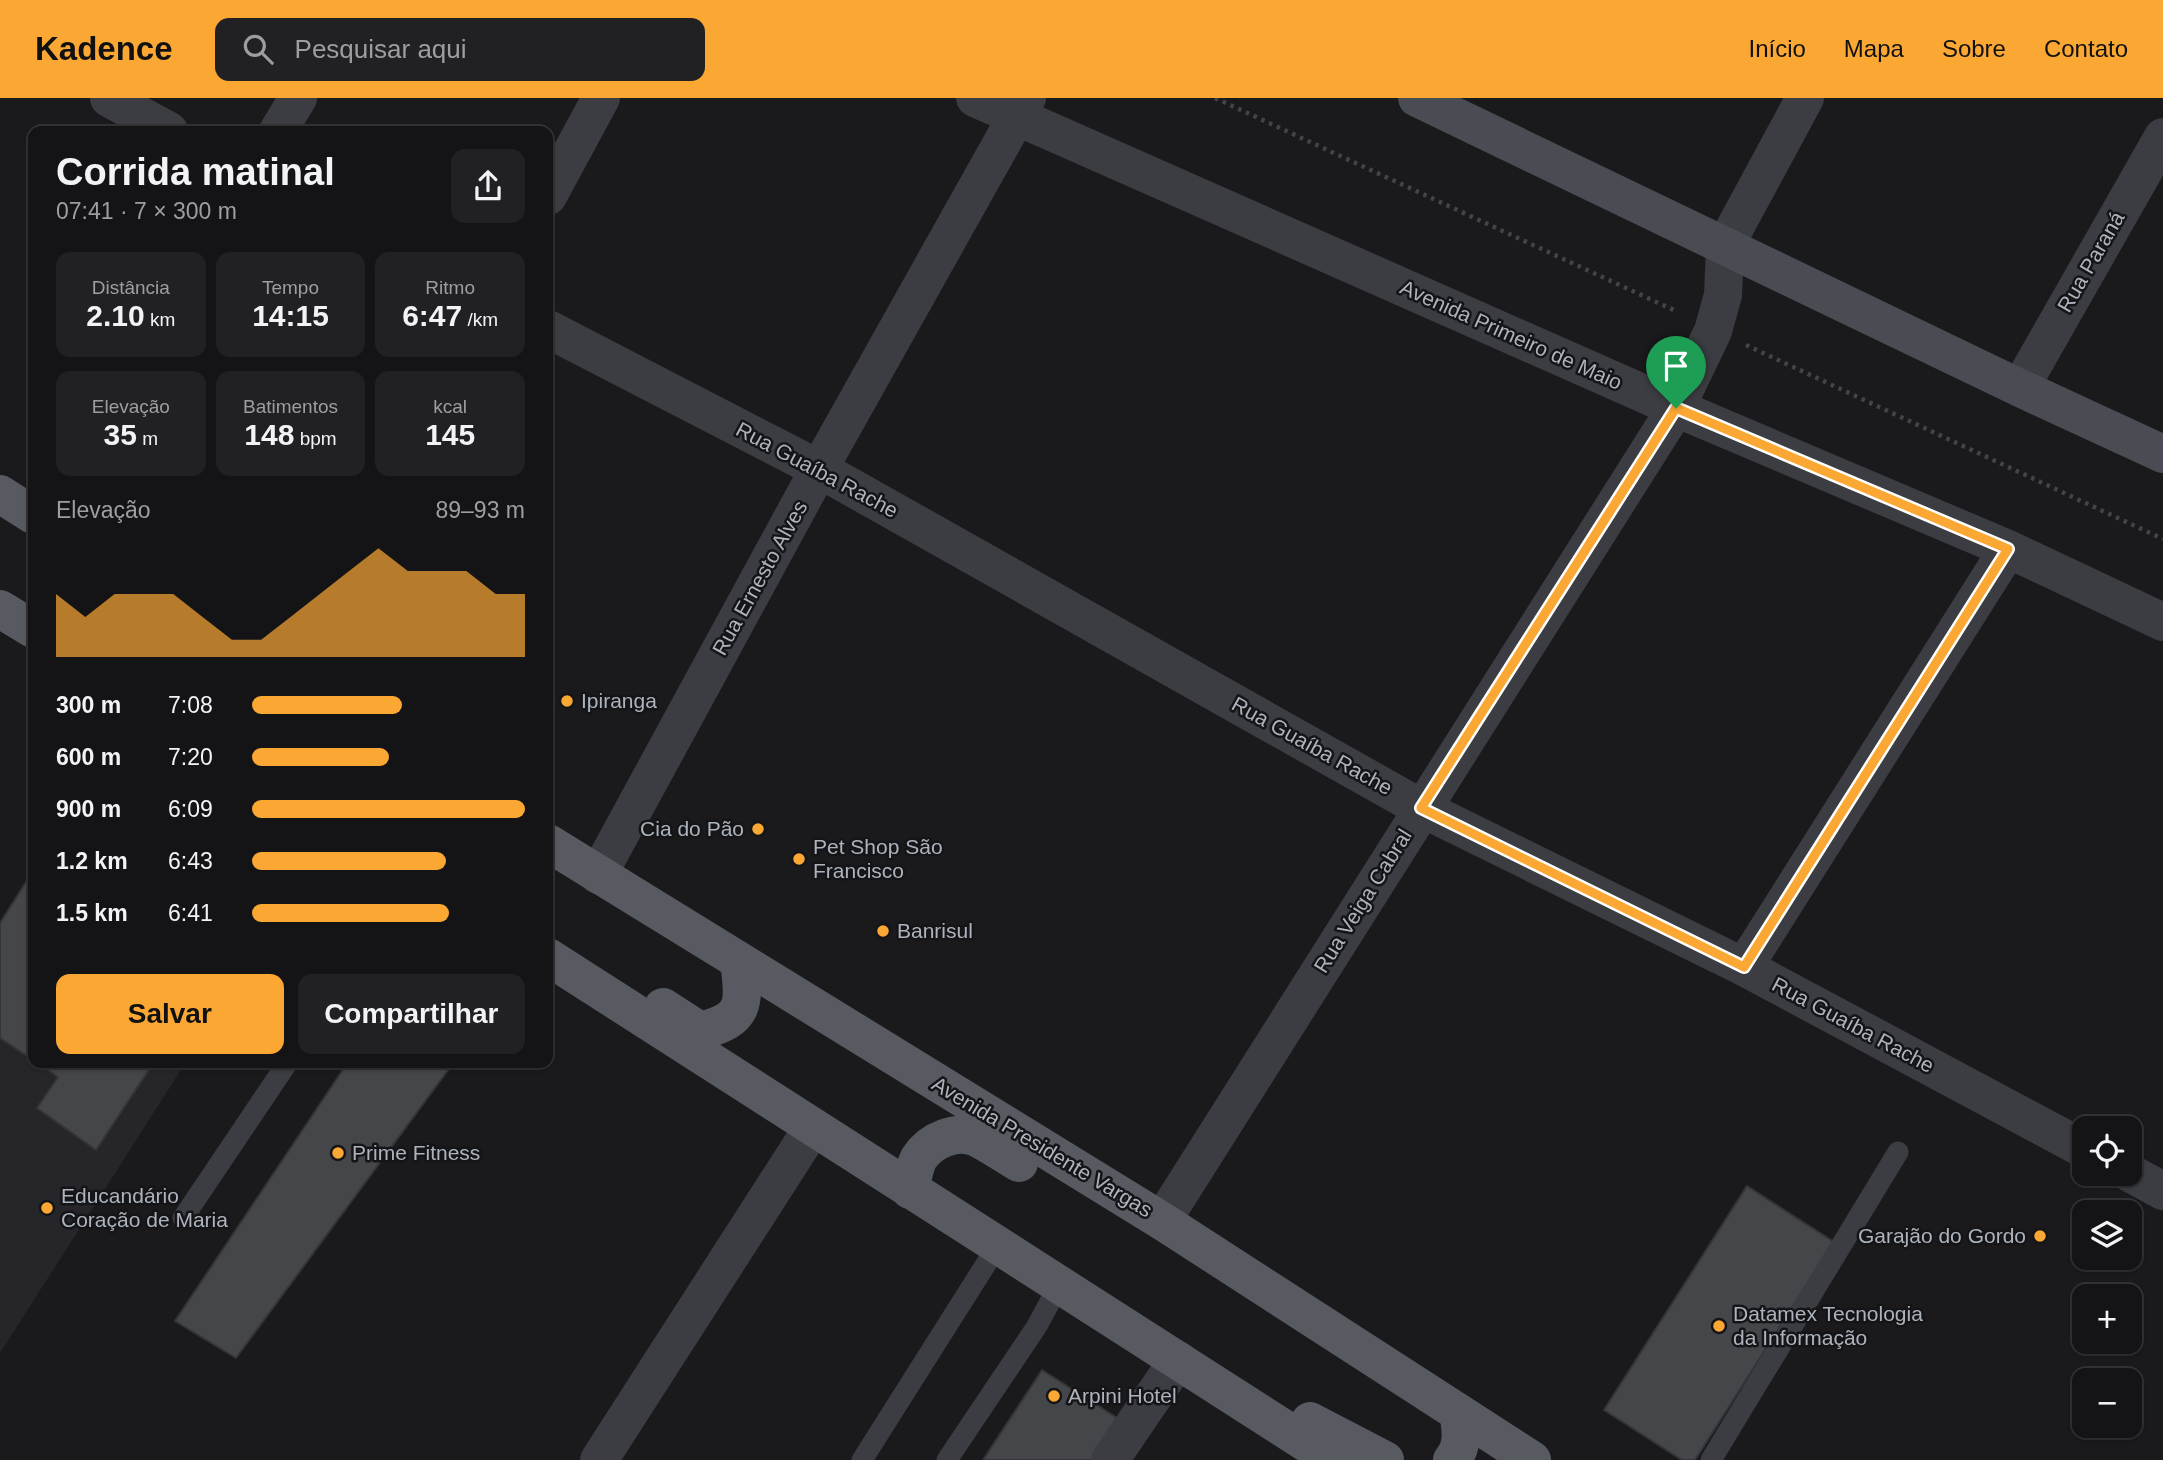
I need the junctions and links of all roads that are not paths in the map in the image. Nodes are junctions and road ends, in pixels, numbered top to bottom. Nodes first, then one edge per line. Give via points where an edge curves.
1 (109, 98) edge
2 (298, 98) edge
3 (601, 98) edge
4 (975, 98) edge
5 (1418, 98) edge
6 (1805, 98) edge
7 (1022, 108) edge
8 (160, 126) edge
9 (281, 126) edge
10 (2163, 136) edge
11 (553, 187) edge
12 (1725, 246) junction
13 (553, 332) edge
14 (2020, 388) junction
15 (1676, 408) junction
16 (2163, 454) edge
17 (819, 469) junction
18 (0, 494) edge
19 (28, 512) edge
20 (2008, 549) junction
21 (0, 609) edge
22 (2163, 622) edge
23 (28, 626) edge
24 (1421, 808) junction
25 (553, 846) edge
26 (553, 865) edge
27 (598, 875) junction
28 (553, 957) edge
29 (553, 959) edge
30 (739, 962) junction
31 (1744, 967) junction
32 (284, 1068) edge
33 (813, 1127) junction
34 (2072, 1143) edge
35 (1898, 1152) dead end
36 (2142, 1180) edge
37 (910, 1190) junction
38 (2163, 1191) edge
39 (183, 1218) dead end
40 (1162, 1221) junction
41 (998, 1245) junction
42 (1059, 1285) junction
43 (1178, 1360) junction
44 (1458, 1412) junction
45 (599, 1460) edge
46 (863, 1460) edge
47 (947, 1460) edge
48 (1110, 1460) edge
49 (1333, 1460) edge
50 (1385, 1460) edge
51 (1452, 1460) edge
52 (1532, 1460) edge
53 (1711, 1460) edge

1 - 8 street
2 - 9 street
3 - 11 street
4 - 7 street, Avenida Primeiro de Maio
5 - 12 main road
6 - 12 street
7 - 15 street, Avenida Primeiro de Maio
7 - 17 street, Rua Ernesto Alves
10 - 14 street, Rua Paraná
12 - 14 main road
12 - 15 street, Rua Veiga Cabral via 1723,295 1713,331
13 - 17 street, Rua Guaíba Rache
14 - 16 main road
15 - 20 street, Avenida Primeiro de Maio
15 - 24 street, Rua Veiga Cabral
17 - 24 street, Rua Guaíba Rache
17 - 27 street, Rua Ernesto Alves
18 - 19 main road
20 - 22 street, Avenida Primeiro de Maio
20 - 31 street
21 - 23 main road
24 - 31 street, Rua Guaíba Rache
24 - 40 street, Rua Veiga Cabral
25 - 27 main road, Avenida Presidente Vargas
26 - 27 main road
27 - 30 main road, Avenida Presidente Vargas
28 - 30 main road via 585,963 615,976 700,1031 718,1026 738,1012 744,994
29 - 33 main road
30 - 40 main road, Avenida Presidente Vargas
31 - 34 street, Rua Guaíba Rache
32 - 39 lane
33 - 37 main road
33 - 45 street
35 - 53 lane
36 - 38 street
37 - 40 main road via 918,1160 928,1148 960,1134 975,1137 1096,1208
37 - 41 main road
40 - 44 main road, Avenida Presidente Vargas
41 - 42 main road
41 - 46 lane
42 - 43 main road
42 - 47 lane via 1037,1326
43 - 48 street
43 - 49 main road
43 - 50 main road via 1241,1386
44 - 51 main road via 1462,1437
44 - 52 main road, Avenida Presidente Vargas

